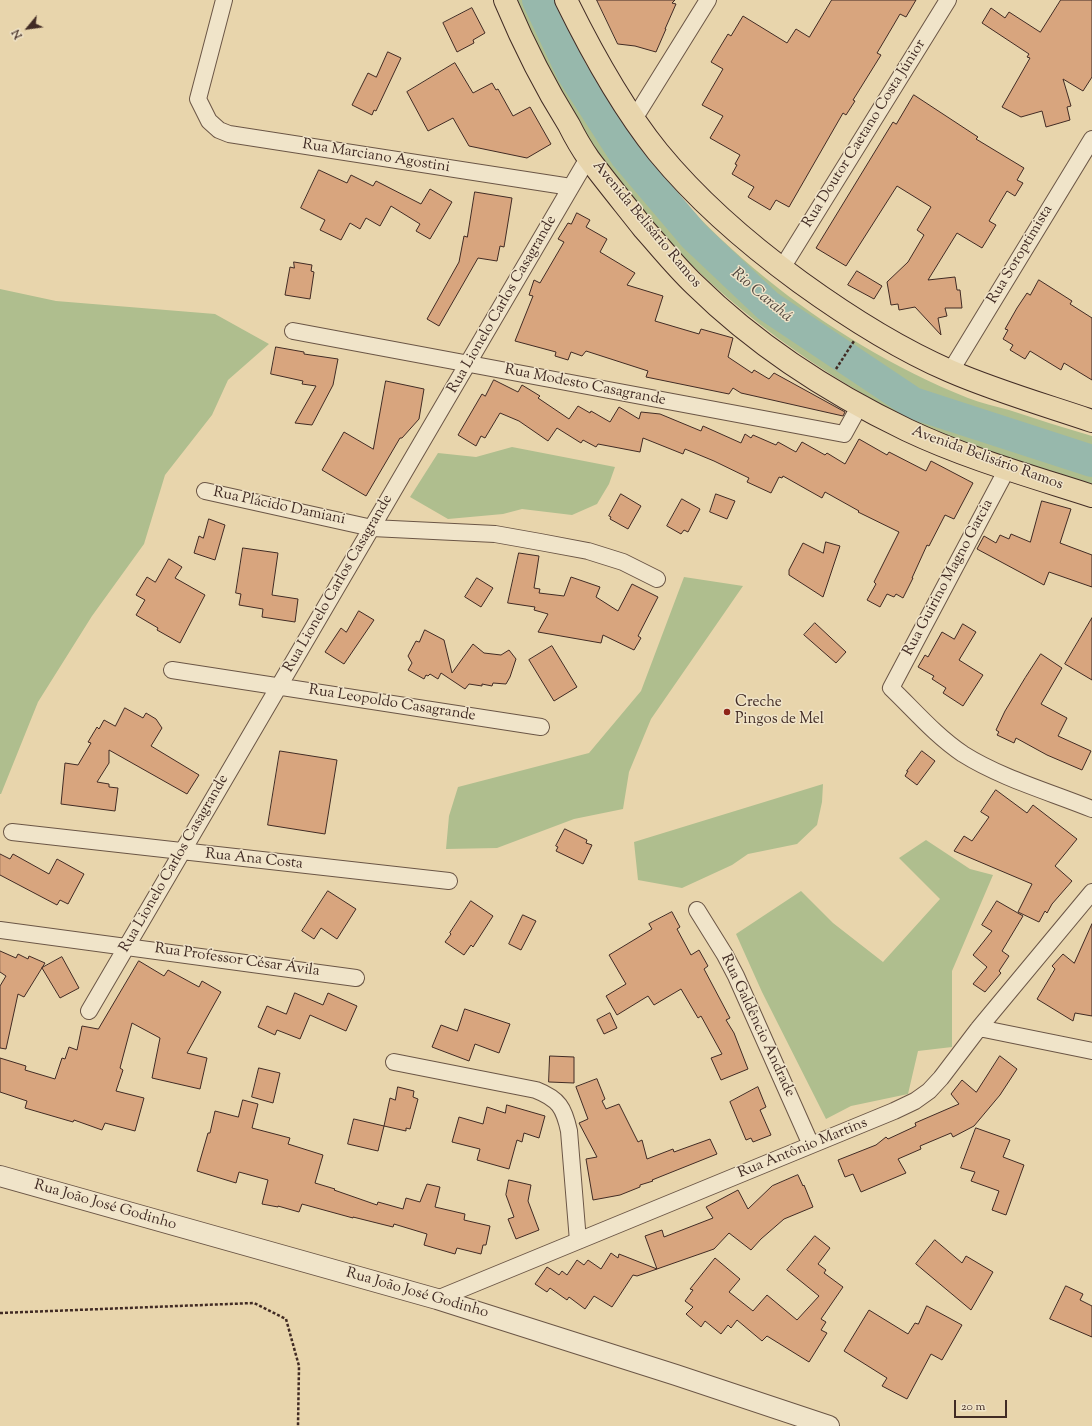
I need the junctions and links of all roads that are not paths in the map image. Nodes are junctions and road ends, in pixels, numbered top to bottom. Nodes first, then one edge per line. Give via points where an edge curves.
1 (224, 0) edge
2 (505, 0) edge
3 (566, 0) edge
4 (708, 0) edge
5 (948, 0) edge
6 (634, 119) junction
7 (1092, 139) edge
8 (588, 158) junction
9 (571, 187) junction
10 (782, 268) junction
11 (293, 331) dead end
12 (468, 364) junction
13 (950, 372) junction
14 (860, 405) junction
15 (1092, 421) edge
16 (1007, 469) junction
17 (205, 491) dead end
18 (1092, 496) edge
19 (372, 528) junction
20 (657, 579) dead end
21 (172, 670) dead end
22 (279, 686) junction
23 (541, 727) dead end
24 (1092, 809) edge
25 (12, 832) dead end
26 (182, 851) junction
27 (448, 882) dead end
28 (1092, 892) edge
29 (697, 910) dead end
30 (0, 930) edge
31 (127, 946) junction
32 (356, 978) dead end
33 (89, 1011) dead end
34 (979, 1028) junction
35 (1092, 1051) edge
36 (394, 1062) dead end
37 (811, 1145) junction
38 (0, 1176) edge
39 (578, 1241) junction
40 (437, 1299) junction
41 (829, 1426) edge

1 - 9 street, Rua Marciano Agostini via 198,99 208,121 219,130 229,134
2 - 8 main road, Avenida Belisário Ramos via 555,103
3 - 6 main road via 612,85
4 - 6 street
5 - 10 street, Rua Doutor Caetano Costa Júnior
6 - 10 main road via 658,152 708,206
7 - 13 street, Rua Soroptimista
8 - 9 street, Rua Lionelo Carlos Casagrande
8 - 14 main road, Avenida Belisário Ramos via 695,286 779,355
9 - 12 street, Rua Lionelo Carlos Casagrande
10 - 13 main road via 865,326
11 - 12 street, Rua Modesto Casagrande
12 - 14 street, Rua Modesto Casagrande via 844,434
12 - 19 street, Rua Lionelo Carlos Casagrande
13 - 15 main road
14 - 16 main road, Avenida Belisário Ramos via 948,448
16 - 18 main road, Avenida Belisário Ramos
16 - 24 street, Rua Guirino Magno Garcia via 891,688 963,754 1009,777
17 - 19 street, Rua Plácido Damiani
19 - 20 street, Rua Plácido Damiani via 496,534 588,551 616,560
19 - 22 street, Rua Lionelo Carlos Casagrande
21 - 22 street, Rua Leopoldo Casagrande
22 - 23 street, Rua Leopoldo Casagrande
22 - 26 street, Rua Lionelo Carlos Casagrande
25 - 26 street, Rua Ana Costa
26 - 27 street, Rua Ana Costa
26 - 31 street, Rua Lionelo Carlos Casagrande
28 - 34 street, Rua Antônio Martins
29 - 37 street, Rua Galdêncio Andrade via 736,976
30 - 31 street, Rua Professor César Ávila
31 - 32 street, Rua Professor César Ávila
31 - 33 street, Rua Lionelo Carlos Casagrande
34 - 35 street
34 - 37 street, Rua Antônio Martins via 941,1078 915,1101
36 - 39 street via 550,1095 566,1116 570,1131
37 - 39 street, Rua Antônio Martins
38 - 40 street, Rua João José Godinho
39 - 40 street, Rua Antônio Martins
40 - 41 street, Rua João José Godinho

